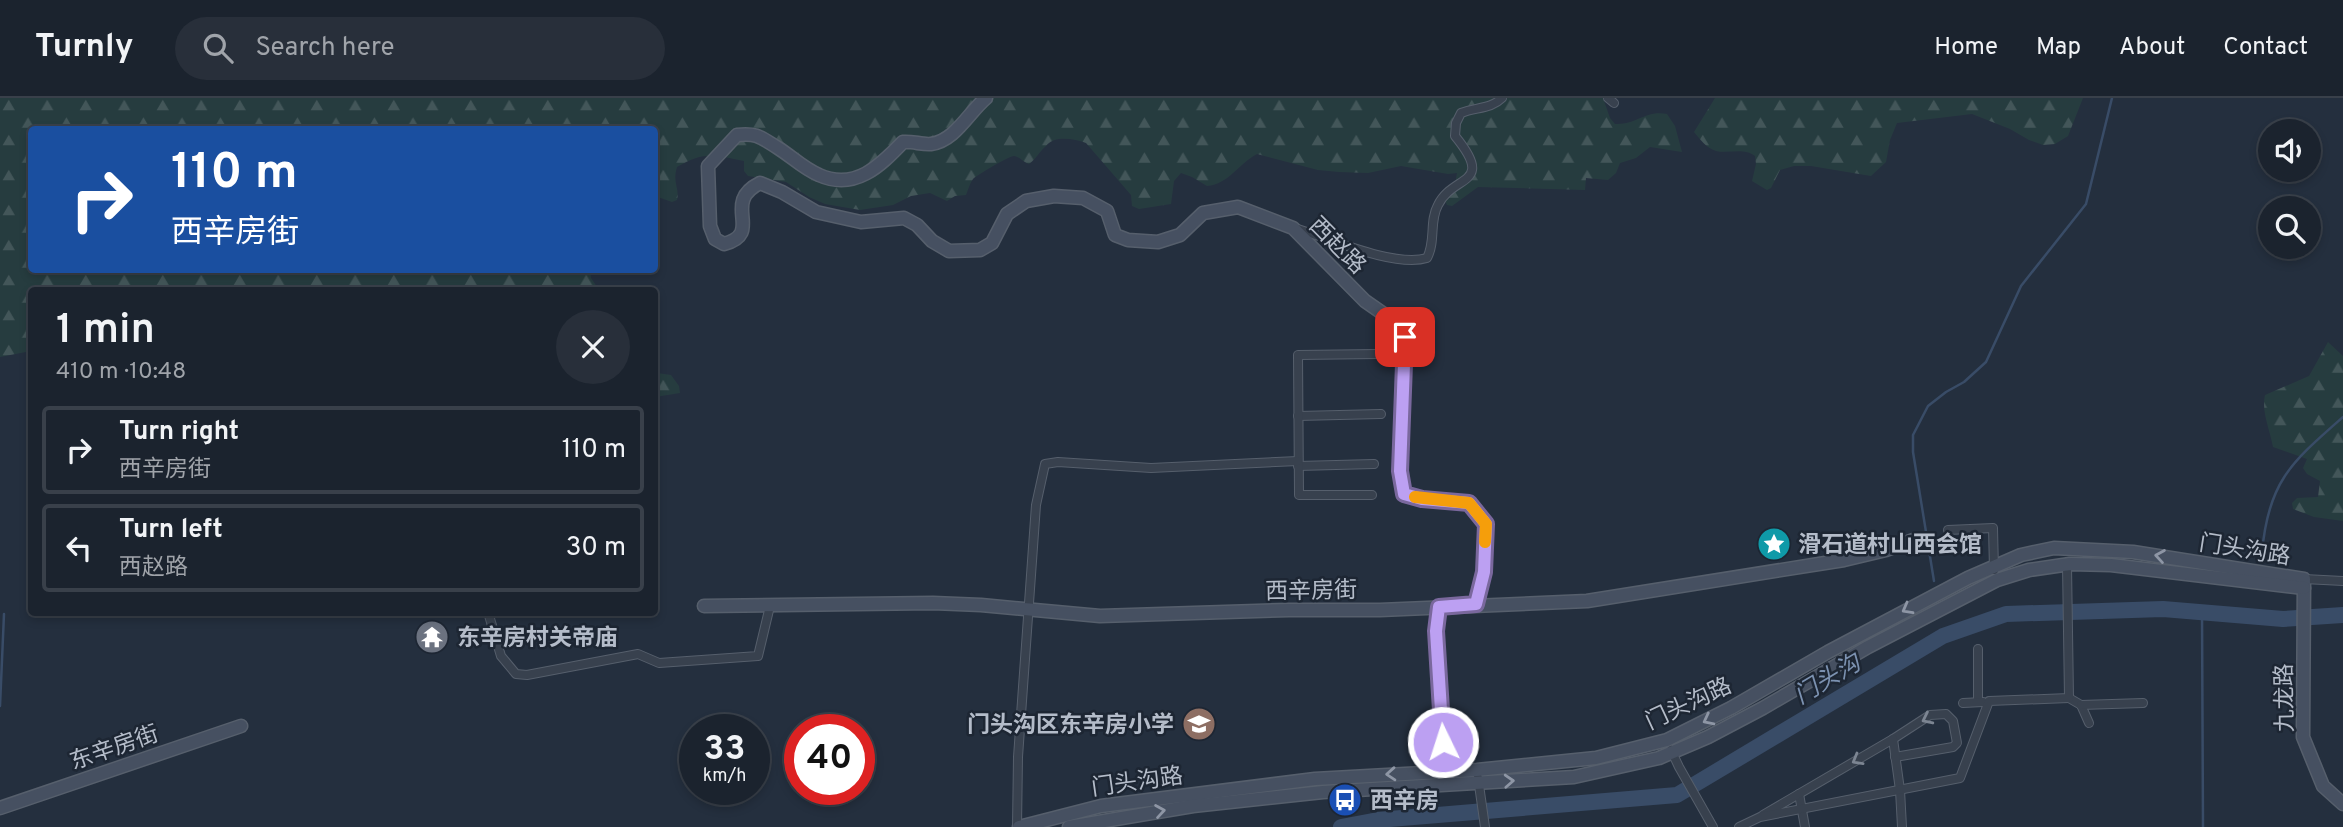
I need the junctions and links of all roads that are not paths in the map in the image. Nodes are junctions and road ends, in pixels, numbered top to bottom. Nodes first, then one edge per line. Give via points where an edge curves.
1 (986, 98) edge
2 (1502, 98) edge
3 (1293, 228) junction
4 (1379, 354) dead end
5 (1381, 414) dead end
6 (1298, 416) junction
7 (1298, 463) junction
8 (1374, 464) dead end
9 (1372, 495) dead end
10 (1948, 530) dead end
11 (1913, 540) dead end
12 (2067, 565) junction
13 (1995, 573) junction
14 (2343, 581) edge
15 (2304, 588) junction
16 (1476, 604) junction
17 (704, 606) dead end
18 (770, 606) junction
19 (1439, 607) junction
20 (1028, 610) junction
21 (489, 616) edge
22 (1978, 649) dead end
23 (2069, 698) junction
24 (1989, 701) junction
25 (1978, 702) junction
26 (1963, 703) dead end
27 (2143, 704) dead end
28 (2081, 705) junction
29 (2089, 723) dead end
30 (241, 726) dead end
31 (1893, 739) junction
32 (1670, 746) junction
33 (1895, 757) junction
34 (1445, 770) junction
35 (1478, 783) junction
36 (1900, 790) junction
37 (1799, 794) junction
38 (2343, 804) edge
39 (0, 808) edge
40 (1802, 810) junction
41 (1760, 817) junction
42 (1484, 826) edge
43 (1018, 827) edge
44 (1069, 827) edge
45 (1713, 827) edge
46 (1739, 827) edge
47 (1805, 827) edge
48 (1902, 827) edge

1 - 3 street, 西赵路 via 951,135 931,144 903,142 881,165 852,179 819,176 754,134 737,135 708,166 710,226 715,239 724,244 737,241 743,233 741,202 747,190 760,183 816,212 860,222 904,218 949,251 980,250 992,243 1007,215 1026,201 1054,196 1083,198 1107,211 1115,235 1128,240 1158,242 1180,235 1203,213 1238,207
2 - 3 street via 1494,106 1461,113 1456,122 1455,136 1471,158 1471,170 1466,180 1439,202 1427,258 1396,260
3 - 16 street, 西赵路 via 1365,301 1398,324 1405,337 1400,471 1404,494 1469,503 1486,524 1484,572
4 - 6 street via 1298,355
5 - 6 street
6 - 7 street
7 - 8 street
7 - 9 street via 1298,495
7 - 20 street via 1151,468 1045,464 1036,505
10 - 13 street via 1993,528
11 - 16 street, 西辛房街 via 1844,559 1625,596
12 - 13 street, 门头沟路
12 - 15 street, 门头沟路 via 2112,565
12 - 23 street
15 -> 13 street, 门头沟路 via 2133,552 2096,549 2054,548 2021,555
13 - 32 street, 门头沟路 via 1925,599
14 - 15 street, 门头沟路
15 - 38 street, 九龙路 via 2303,737 2323,786
16 - 19 street, 西辛房街
17 - 18 street, 西辛房街
18 - 20 street, 西辛房街 via 933,603
18 - 21 street via 758,656 659,663 638,654 527,675 516,674 501,656
19 - 20 street, 西辛房街 via 1140,616
19 - 34 street via 1436,631
20 - 43 street
22 - 25 street
23 - 24 street
23 - 28 street
24 - 25 street
24 - 36 street via 1960,778
25 - 26 street
27 - 28 street
28 - 29 street
30 - 39 street, 东辛房街
31 - 33 street
33 -> 31 street via 1957,743 1953,720 1946,714 1930,715
31 -> 37 street
32 - 35 street, 门头沟路
32 - 45 street
33 - 36 street
34 - 35 street, 门头沟路
34 -> 43 street, 门头沟路 via 1315,779 1101,806
35 - 42 street
44 -> 35 street, 门头沟路 via 1199,805
36 - 40 street
36 - 48 street
37 - 40 street
37 - 41 street
40 - 41 street
40 - 47 street
41 - 46 street

